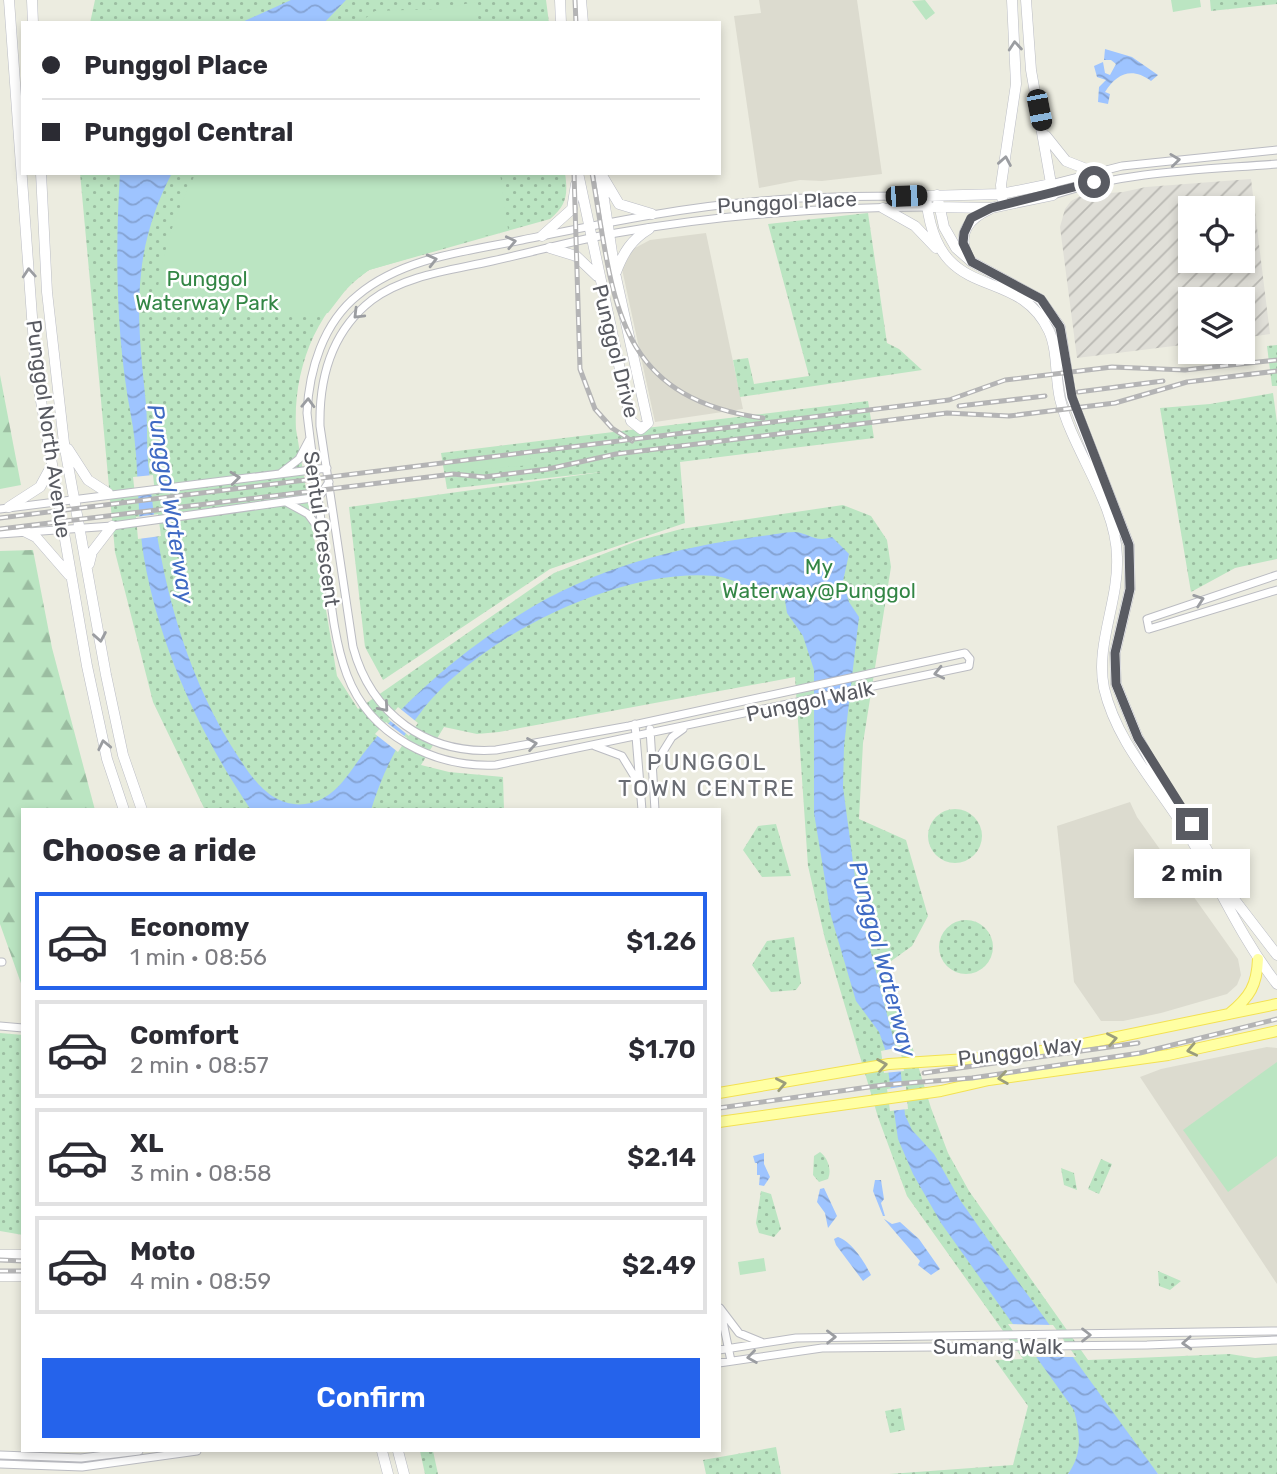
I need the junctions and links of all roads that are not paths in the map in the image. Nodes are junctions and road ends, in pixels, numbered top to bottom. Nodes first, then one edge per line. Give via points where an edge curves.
1 (9, 0) edge
2 (32, 0) edge
3 (560, 0) edge
4 (581, 0) edge
5 (1012, 0) edge
6 (1027, 0) edge
7 (33, 21) edge
8 (561, 21) edge
9 (583, 21) edge
10 (1031, 71) junction
11 (1016, 84) junction
12 (1042, 130) junction
13 (1277, 150) edge
14 (1277, 164) edge
15 (21, 165) edge
16 (1094, 172) junction
17 (22, 175) edge
18 (41, 175) edge
19 (578, 175) edge
20 (578, 175) edge
21 (601, 175) edge
22 (602, 175) edge
23 (1052, 189) junction
24 (1002, 200) junction
25 (932, 201) junction
26 (883, 208) junction
27 (991, 208) junction
28 (652, 214) junction
29 (606, 223) junction
30 (588, 226) junction
31 (649, 229) junction
32 (608, 234) junction
33 (542, 236) junction
34 (590, 238) junction
35 (550, 248) junction
36 (941, 254) junction
37 (972, 262) junction
38 (615, 273) junction
39 (598, 276) junction
40 (310, 440) junction
41 (64, 443) junction
42 (52, 462) junction
43 (327, 468) junction
44 (314, 469) junction
45 (282, 473) junction
46 (329, 481) junction
47 (108, 494) junction
48 (319, 497) junction
49 (75, 498) junction
50 (59, 500) junction
51 (286, 502) junction
52 (5, 508) edge
53 (112, 526) junction
54 (80, 527) junction
55 (63, 528) junction
56 (24, 531) junction
57 (0, 534) edge
58 (323, 535) junction
59 (88, 570) junction
60 (1277, 575) edge
61 (72, 579) junction
62 (1277, 590) edge
63 (650, 721) junction
64 (635, 724) junction
65 (686, 726) junction
66 (650, 733) junction
67 (636, 736) junction
68 (590, 745) junction
69 (652, 769) junction
70 (641, 788) junction
71 (123, 808) edge
72 (141, 808) edge
73 (642, 808) edge
74 (655, 808) edge
75 (1277, 955) edge
76 (1258, 959) junction
77 (1277, 984) edge
78 (1277, 1004) edge
79 (1224, 1017) junction
80 (0, 1026) edge
81 (21, 1028) edge
82 (1277, 1031) edge
83 (1259, 1035) junction
84 (1277, 1037) edge
85 (721, 1092) edge
86 (721, 1123) edge
87 (0, 1255) edge
88 (21, 1255) edge
89 (0, 1276) edge
90 (21, 1276) edge
91 (721, 1308) edge
92 (721, 1312) edge
93 (1277, 1331) edge
94 (1277, 1340) edge
95 (764, 1343) junction
96 (728, 1349) junction
97 (721, 1350) edge
98 (721, 1361) edge
99 (731, 1361) junction
100 (48, 1452) edge
101 (106, 1452) edge
102 (132, 1452) edge
103 (190, 1452) edge
104 (382, 1452) edge
105 (398, 1452) edge
106 (70, 1454) edge
107 (81, 1454) edge
108 (0, 1455) edge
109 (113, 1455) junction
110 (41, 1457) junction
111 (0, 1464) edge
112 (70, 1467) junction
113 (82, 1467) junction
114 (388, 1474) edge
115 (404, 1474) edge

15 -> 1 main road, Punggol North Avenue
2 - 7 main road
3 - 8 main road
4 - 9 main road
11 -> 5 main road
6 - 10 main road
10 - 11 main road via 1029,81
10 - 12 main road
24 -> 11 main road
12 - 16 main road via 1066,162
12 - 23 main road
16 -> 13 street, Punggol Place
14 - 23 street, Punggol Place
16 - 23 street, Punggol Place
42 -> 17 main road, Punggol North Avenue via 36,372
18 - 41 main road, Punggol North Avenue via 48,305
19 - 30 main road, Punggol Drive
20 - 33 main road via 572,209
21 - 29 main road, Punggol Drive
22 - 28 main road via 619,204
23 - 24 main road, Punggol Place
24 - 25 main road, Punggol Place
24 - 27 main road, Punggol Place
25 - 26 street, Punggol Place
25 - 27 main road, Punggol Place
25 - 28 street, Punggol Place via 763,200
25 - 36 main road
25 - 37 main road via 956,248
26 - 31 street, Punggol Place via 765,214
26 - 36 main road via 915,226
27 - 37 main road via 971,218 964,233
28 - 29 street, Punggol Place
29 - 30 street, Punggol Place
29 - 32 main road, Punggol Drive
30 - 33 street, Sentul Crescent
30 - 34 main road, Punggol Drive
31 - 32 street, Punggol Place
31 - 38 main road via 637,236
32 - 34 street, Punggol Place
32 - 38 main road, Punggol Drive
40 -> 33 street, Sentul Crescent via 307,413 313,366 343,310 357,296 411,265
34 - 35 street, Sentul Crescent
34 - 39 main road, Punggol Drive
35 - 39 main road via 576,256
35 -> 43 street, Sentul Crescent via 415,280 392,289 360,312 338,339 320,391
36 - 76 main road via 963,272 1015,296 1035,312 1049,332 1060,398 1116,545 1118,575 1102,657 1104,687 1130,750 1186,831
37 - 75 main road via 1041,299 1060,327 1072,397 1129,545 1130,589 1115,653 1116,684 1156,771 1234,899
38 - 39 main road, Punggol Drive via 648,423 640,429 631,421
40 - 44 street, Sentul Crescent
40 - 45 street via 299,459
41 - 47 main road via 88,480
41 - 49 main road, Punggol North Avenue
42 - 50 main road, Punggol North Avenue
42 - 52 main road via 40,487
43 - 44 street
43 - 46 street, Sentul Crescent
44 - 45 street
44 - 48 street, Sentul Crescent
47 -> 45 street
46 - 48 street
46 -> 64 street, Sentul Crescent via 353,648 368,687 405,727 436,743 478,751
47 - 49 street
48 - 51 street
48 - 58 street, Sentul Crescent
49 - 50 street
49 - 54 main road, Punggol North Avenue
50 - 52 street
50 - 55 main road, Punggol North Avenue
51 - 53 street
51 - 58 street via 308,514
53 - 54 street
53 - 59 main road via 92,552
54 - 55 street
54 - 59 main road, Punggol North Avenue
55 - 56 street
55 - 61 main road, Punggol North Avenue
56 - 57 street
56 - 61 main road via 37,537
58 - 68 street, Sentul Crescent via 347,676 365,706 398,738 430,757 476,765
59 -> 72 main road, Punggol North Avenue via 120,741
62 -> 60 street via 1149,629 1147,618
71 -> 61 main road, Punggol North Avenue via 107,759
63 - 64 street, Sentul Crescent
63 -> 65 street, Punggol Walk via 965,653 971,659 969,666 903,682
63 - 66 street
64 - 67 street
65 - 66 street, Punggol Walk
65 - 69 street via 672,737
66 - 67 street, Sentul Crescent
66 - 69 street
67 - 68 street, Sentul Crescent
67 - 70 street
68 - 70 street via 622,756
69 - 74 street
70 - 73 street
76 - 77 main road
76 - 79 main road via 1255,986 1247,999
78 - 79 main road, Punggol Way
85 -> 79 main road, Punggol Way via 928,1061 1059,1049
80 - 81 street
82 - 83 main road, Punggol Way
83 - 84 main road
83 -> 86 main road, Punggol Way via 1168,1055
87 - 88 main road
89 - 90 main road
91 - 95 street via 738,1333
92 - 96 street
95 -> 93 street, Sumang Walk via 796,1338
94 -> 99 street, Sumang Walk via 822,1348
95 - 96 street, Sumang Walk
96 - 97 street, Sumang Walk
96 - 99 street
98 - 99 street, Sumang Walk
100 - 110 street
101 - 109 street
102 - 109 street
103 - 113 street
104 - 114 main road
105 - 115 main road
106 - 107 street
106 - 110 street
106 - 112 street
107 - 109 street
107 - 113 street
108 - 110 street
111 - 112 street
112 - 113 street

